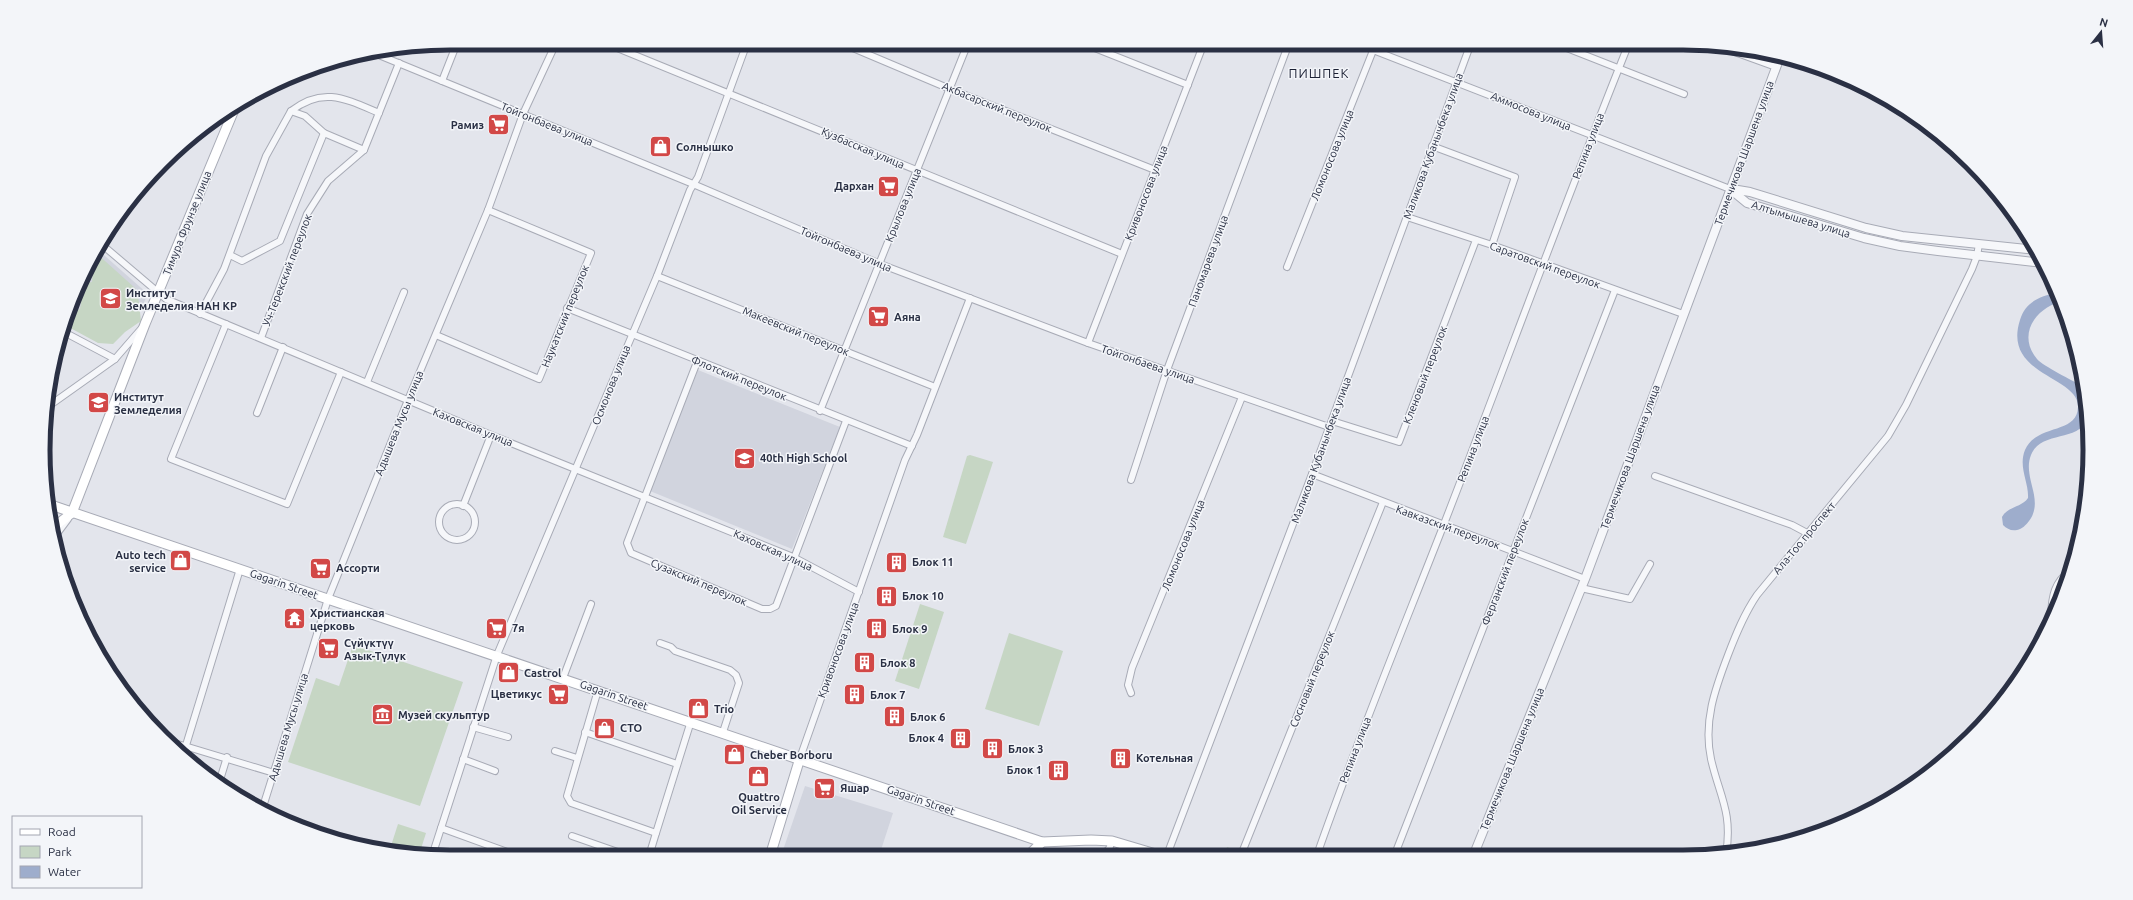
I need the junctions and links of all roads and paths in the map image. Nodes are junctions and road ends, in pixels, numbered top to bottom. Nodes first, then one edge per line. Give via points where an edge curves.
1 (453, 50) edge
2 (553, 50) edge
3 (622, 50) edge
4 (744, 50) edge
5 (858, 50) edge
6 (965, 50) edge
7 (1100, 50) edge
8 (1201, 50) edge
9 (1286, 50) edge
10 (1373, 50) joint
11 (1468, 50) edge
12 (1572, 50) edge
13 (1627, 50) edge
14 (1737, 53) edge
15 (382, 56) edge
16 (1778, 62) edge
17 (399, 63) junction
18 (1776, 68) junction
19 (1619, 69) junction
20 (442, 81) junction
21 (1456, 82) junction
22 (1188, 85) junction
23 (950, 89) junction
24 (729, 93) junction
25 (1684, 94) dead end
26 (291, 111) junction
27 (379, 113) junction
28 (523, 114) junction
29 (232, 115) edge
30 (324, 133) junction
31 (1592, 135) junction
32 (1432, 146) junction
33 (364, 150) junction
34 (1155, 170) junction
35 (917, 171) junction
36 (694, 184) junction
37 (1730, 189) junction
38 (488, 210) junction
39 (1407, 217) junction
40 (1476, 240) junction
41 (1979, 244) junction
42 (1492, 245) junction
43 (105, 248) edge
44 (2029, 249) edge
45 (1122, 254) junction
46 (230, 255) junction
47 (1977, 256) junction
48 (2036, 262) edge
49 (880, 264) junction
50 (1543, 264) junction
51 (1287, 267) dead end
52 (658, 276) junction
53 (1614, 290) junction
54 (404, 292) dead end
55 (159, 293) junction
56 (970, 298) junction
57 (567, 308) junction
58 (200, 314) junction
59 (1684, 314) junction
60 (145, 324) junction
61 (226, 324) junction
62 (67, 334) edge
63 (436, 335) junction
64 (632, 335) junction
65 (261, 338) junction
66 (1088, 343) junction
67 (283, 347) junction
68 (845, 351) junction
69 (114, 359) junction
70 (698, 362) junction
71 (1167, 370) junction
72 (341, 372) junction
73 (366, 382) junction
74 (935, 387) junction
75 (1242, 397) junction
76 (408, 400) junction
77 (53, 403) edge
78 (820, 411) junction
79 (257, 413) dead end
80 (846, 421) junction
81 (1331, 424) junction
82 (491, 435) junction
83 (912, 446) junction
84 (577, 469) junction
85 (1312, 474) junction
86 (1655, 476) dead end
87 (1131, 480) dead end
88 (644, 496) junction
89 (1383, 502) junction
90 (54, 506) edge
91 (464, 506) junction
92 (72, 513) junction
93 (57, 523) edge
94 (1444, 525) junction
95 (59, 531) edge
96 (1807, 533) junction
97 (1514, 551) junction
98 (793, 557) junction
99 (1650, 564) dead end
100 (240, 569) junction
101 (2062, 578) edge
102 (1585, 579) junction
103 (1581, 588) junction
104 (859, 592) junction
105 (328, 599) junction
106 (2053, 603) edge
107 (591, 604) dead end
108 (660, 643) dead end
109 (497, 656) junction
110 (563, 678) junction
111 (598, 690) junction
112 (1132, 693) dead end
113 (691, 722) junction
114 (473, 727) junction
115 (585, 732) junction
116 (723, 732) junction
117 (508, 737) dead end
118 (179, 744) edge
119 (186, 746) junction
120 (185, 750) edge
121 (556, 751) dead end
122 (227, 757) junction
123 (577, 758) junction
124 (800, 758) junction
125 (463, 759) junction
126 (678, 764) junction
127 (495, 771) dead end
128 (274, 773) junction
129 (221, 778) edge
130 (264, 804) edge
131 (441, 828) junction
132 (656, 833) junction
133 (572, 836) dead end
134 (1112, 841) junction
135 (1042, 842) junction
136 (1726, 848) edge
137 (434, 849) edge
138 (502, 850) edge
139 (614, 850) edge
140 (651, 850) edge
141 (772, 850) edge
142 (1034, 850) edge
143 (1108, 850) edge
144 (1142, 850) edge
145 (1169, 850) edge
146 (1243, 850) edge
147 (1319, 850) edge
148 (1397, 850) edge
149 (1476, 850) edge

1 - 20 street
2 - 28 street, Адышева Мусы улица
3 - 24 street, Кузбасская улица
4 - 24 street, Осмонова улица
5 - 23 street, Акбасарский переулок
6 - 23 street, Крылова улица
7 - 22 street
8 - 22 street, Кривоносова улица
9 - 71 street, Паномарева улица
10 - 21 street, Аммосова улица
10 - 51 street, Ломоносова улица
11 - 21 street, Маликова Кубанычбека улица
12 - 19 street
13 - 19 street, Репина улица
14 - 18 street
15 - 17 street, Тойгонбаева улица
16 - 18 street, Термечикова Шаршена улица
17 - 20 street, Тойгонбаева улица
17 - 27 street, Уч-Терекский переулок
18 - 37 street, Термечикова Шаршена улица
19 - 25 street
19 - 31 street, Репина улица
20 - 28 street, Тойгонбаева улица
21 - 31 street, Аммосова улица
21 - 32 street, Маликова Кубанычбека улица
22 - 34 street, Кривоносова улица
23 - 34 street, Акбасарский переулок
23 - 35 street, Крылова улица
24 - 35 street, Кузбасская улица
24 - 36 street, Осмонова улица
26 - 27 street via 308,100 328,96
26 - 30 street via 305,116
26 - 46 street via 266,156
27 - 33 street, Уч-Терекский переулок
28 - 36 street, Тойгонбаева улица
28 - 38 street, Адышева Мусы улица
29 - 55 main road, Тимура Фрунзе улица
30 - 33 street
30 - 46 street, Уч-Терекский переулок via 280,241 242,262
31 - 37 street, Аммосова улица
31 - 50 street, Репина улица
32 - 39 street, Маликова Кубанычбека улица
32 - 42 street via 1515,177
33 - 65 street, Уч-Терекский переулок via 328,181 307,214
34 - 45 street, Кривоносова улица
35 - 45 street, Кузбасская улица
35 - 49 street, Крылова улица
36 - 49 street, Тойгонбаева улица
36 - 52 street, Осмонова улица
37 - 41 street, Алтымышева улица via 1750,192 1859,226 1894,234
37 - 47 street, Алтымышева улица via 1747,203 1864,238 1900,246
37 - 59 street, Термечикова Шаршена улица
38 - 57 street, Наукатский переулок via 591,253
38 - 63 street, Адышева Мусы улица
39 - 40 street, Саратовский переулок
39 - 81 street, Маликова Кубанычбека улица
40 - 42 street, Саратовский переулок
40 - 81 street, Кленовый переулок via 1399,442
41 - 44 street, Алтымышева улица
41 - 47 street, Ала-Тоо проспект
42 - 50 street, Саратовский переулок
43 - 55 street, Каховская улица
45 - 66 street, Кривоносова улица
46 - 58 street
47 - 48 street, Алтымышева улица
47 - 96 street, Ала-Тоо проспект via 1897,423 1875,454
49 - 56 street, Тойгонбаева улица
49 - 68 street, Крылова улица
50 - 53 street, Саратовский переулок
50 - 94 street, Репина улица
52 - 64 street, Осмонова улица
52 - 68 street, Макеевский переулок
53 - 59 street, Саратовский переулок
53 - 97 street, Ферганский переулок
54 - 73 street
55 - 58 street, Каховская улица
55 - 60 main road, Тимура Фрунзе улица
56 - 66 street, Тойгонбаева улица
56 - 74 street, Кривоносова улица
57 - 63 street, Наукатский переулок via 539,379
57 - 64 street, Флотский переулок
58 - 61 street, Каховская улица
59 - 102 street, Термечикова Шаршена улица
60 - 69 street
60 - 92 main road, Тимура Фрунзе улица
61 - 65 street, Каховская улица
61 - 72 street via 171,459 287,504
62 - 69 street
63 - 76 street, Адышева Мусы улица
64 - 70 street, Флотский переулок
64 - 84 street, Осмонова улица
65 - 67 street, Каховская улица
66 - 71 street, Тойгонбаева улица
67 - 72 street, Каховская улица
67 - 79 street
68 - 74 street, Макеевский переулок
68 - 78 street, Крылова улица
69 - 77 street
70 - 78 street, Флотский переулок
70 - 88 street, Сузакский переулок
71 - 75 street, Тойгонбаева улица
71 - 87 street, Паномарева улица
72 - 73 street, Каховская улица
73 - 76 street, Каховская улица
74 - 83 street, Кривоносова улица
75 - 81 street, Тойгонбаева улица
75 - 112 street, Ломоносова улица via 1132,668 1128,685
76 - 82 street, Каховская улица
76 - 105 street, Адышева Мусы улица
78 - 80 street, Флотский переулок
80 - 83 street, Флотский переулок
80 - 98 street, Сузакский переулок
81 - 85 street, Маликова Кубанычбека улица
82 - 84 street, Каховская улица
82 - 91 street
83 - 104 street, Кривоносова улица
84 - 88 street, Каховская улица
84 - 109 street, Осмонова улица
85 - 89 street, Кавказский переулок
85 - 145 street, Маликова Кубанычбека улица
86 - 96 street via 1792,525
88 - 98 street, Каховская улица
88 - 98 street, Сузакский переулок via 627,543 631,553 762,609 776,606
89 - 94 street, Кавказский переулок
89 - 146 street, Сосновый переулок
90 - 92 main road, Gagarin Street
91 - 91 street via 458,504 448,507 440,516 441,530 451,539 463,539 474,528 473,515
92 - 93 main road
92 - 95 street, Тимура Фрунзе улица
92 - 100 main road, Gagarin Street
94 - 97 street, Кавказский переулок
94 - 147 street, Репина улица via 1345,774
96 - 136 street, Ала-Тоо проспект via 1748,608 1723,668 1710,709 1708,744 1728,817
97 - 102 street, Кавказский переулок
97 - 148 street, Ферганский переулок
98 - 104 street, Каховская улица
99 - 103 street via 1630,599
100 - 105 main road, Gagarin Street
100 - 119 street
101 - 106 street via 2054,588
102 - 103 street, Термечикова Шаршена улица
103 - 149 street, Термечикова Шаршена улица
104 - 124 street, Кривоносова улица
105 - 109 main road, Gagarin Street
105 - 128 street, Адышева Мусы улица
107 - 110 street
108 - 116 street via 675,651 730,670 736,675 739,683
109 - 110 main road, Gagarin Street
109 - 114 street, Осмонова улица
110 - 111 main road, Gagarin Street
111 - 113 main road, Gagarin Street
111 - 115 street
113 - 116 main road, Gagarin Street
113 - 126 street
114 - 117 street
114 - 125 street, Осмонова улица
115 - 123 street
115 - 126 street
116 - 124 main road, Gagarin Street
118 - 119 street
119 - 120 street
119 - 122 street
121 - 123 street
122 - 128 street
122 - 129 street
123 - 132 street via 567,796 571,803
124 - 135 main road, Gagarin Street
124 - 141 main road, Кривоносова улица
125 - 127 street
125 - 131 street, Осмонова улица
126 - 132 street
128 - 130 street, Адышева Мусы улица
131 - 137 street, Осмонова улица
131 - 138 street
132 - 140 street
133 - 139 street
134 - 135 main road, Gagarin Street
134 - 143 street
134 - 144 main road, Gagarin Street
135 - 142 main road

